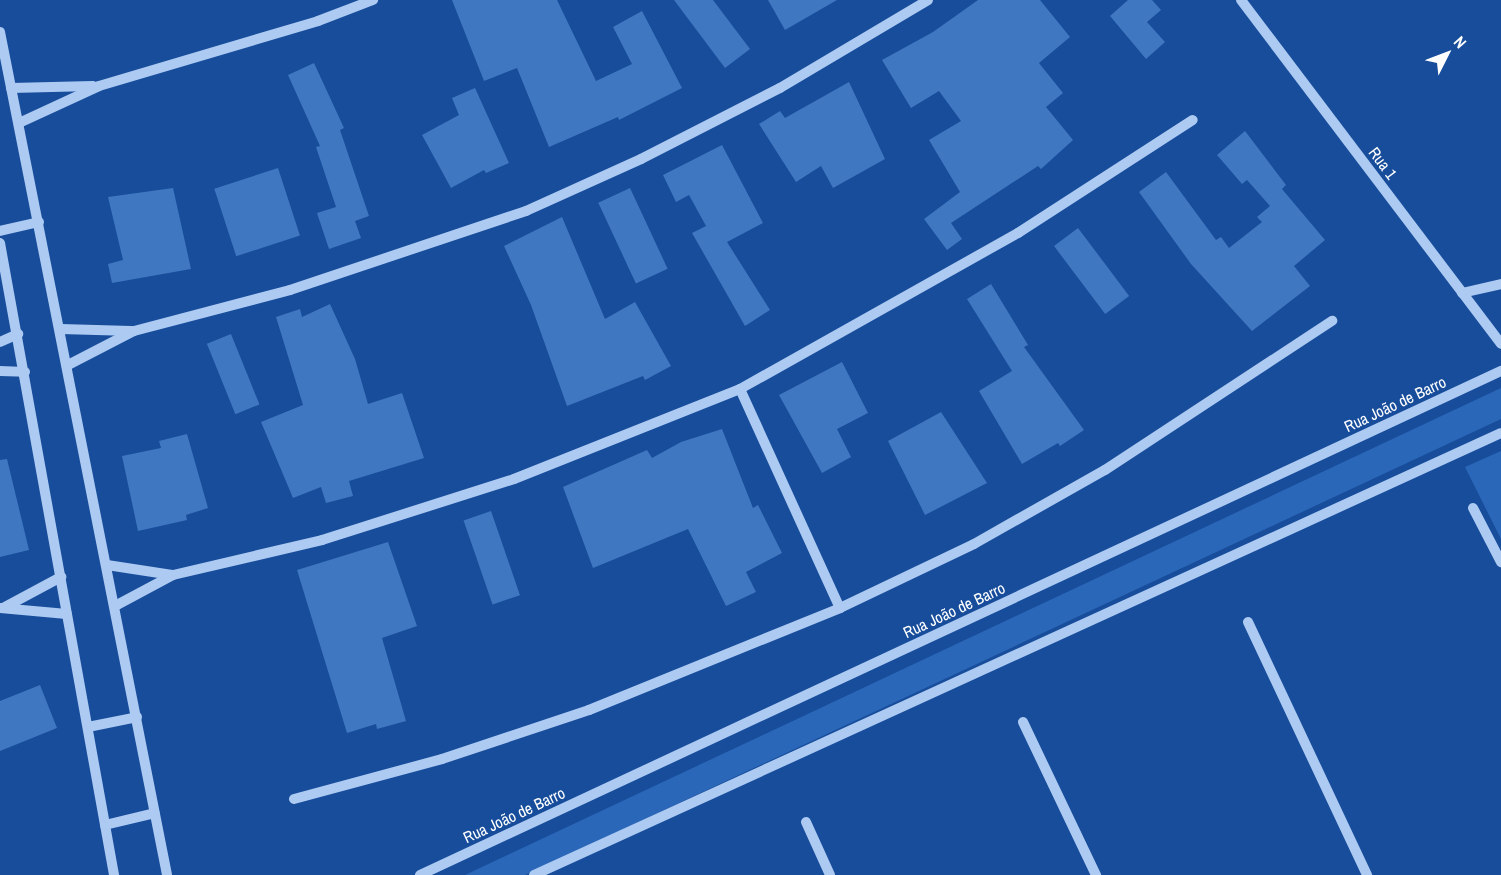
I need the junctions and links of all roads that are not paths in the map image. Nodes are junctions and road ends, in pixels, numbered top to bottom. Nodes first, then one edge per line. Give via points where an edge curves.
1 (373, 0) edge
2 (928, 0) edge
3 (1241, 0) edge
4 (0, 32) edge
5 (99, 86) junction
6 (11, 88) junction
7 (1193, 120) dead end
8 (19, 123) junction
9 (39, 222) junction
10 (0, 231) edge
11 (0, 243) edge
12 (1501, 284) edge
13 (1462, 293) junction
14 (1332, 321) dead end
15 (61, 329) junction
16 (134, 331) junction
17 (18, 334) junction
18 (0, 342) edge
19 (1501, 344) edge
20 (68, 365) junction
21 (0, 371) edge
22 (1501, 371) edge
23 (25, 372) junction
24 (740, 389) junction
25 (1501, 434) edge
26 (1473, 508) dead end
27 (1501, 562) edge
28 (107, 565) junction
29 (173, 575) junction
30 (61, 577) junction
31 (115, 606) junction
32 (2, 607) edge
33 (840, 608) junction
34 (67, 614) junction
35 (1248, 622) dead end
36 (136, 717) junction
37 (1023, 722) dead end
38 (88, 727) junction
39 (294, 799) dead end
40 (155, 813) junction
41 (806, 822) dead end
42 (105, 825) junction
43 (114, 875) edge
44 (167, 875) edge
45 (420, 875) edge
46 (534, 875) edge
47 (830, 875) edge
48 (1096, 875) edge
49 (1367, 875) edge

1 - 5 street via 318,21
2 - 16 street via 780,88 641,159 526,211 290,290
3 - 13 street, Rua 1
4 - 6 street
5 - 6 street
5 - 8 street
6 - 8 street
7 - 24 street via 1007,239
8 - 9 street
9 - 10 street
9 - 15 street
11 - 17 street
12 - 13 street
13 - 19 street, Rua 1
14 - 33 street via 1105,470 974,544
15 - 16 street
15 - 20 street
16 - 20 street
17 - 18 street
17 - 23 street
20 - 28 street
21 - 23 street
22 - 45 street, Rua João de Barro
23 - 30 street
24 - 29 street via 514,478 322,540
24 - 33 street
25 - 46 street
26 - 27 street
28 - 29 street
28 - 31 street
29 - 31 street
30 - 32 street
30 - 34 street
31 - 36 street
32 - 34 street
33 - 39 street via 589,710 442,759
34 - 38 street
35 - 49 street
36 - 38 street
36 - 40 street
37 - 48 street
38 - 42 street
40 - 42 street
40 - 44 street
41 - 47 street
42 - 43 street

